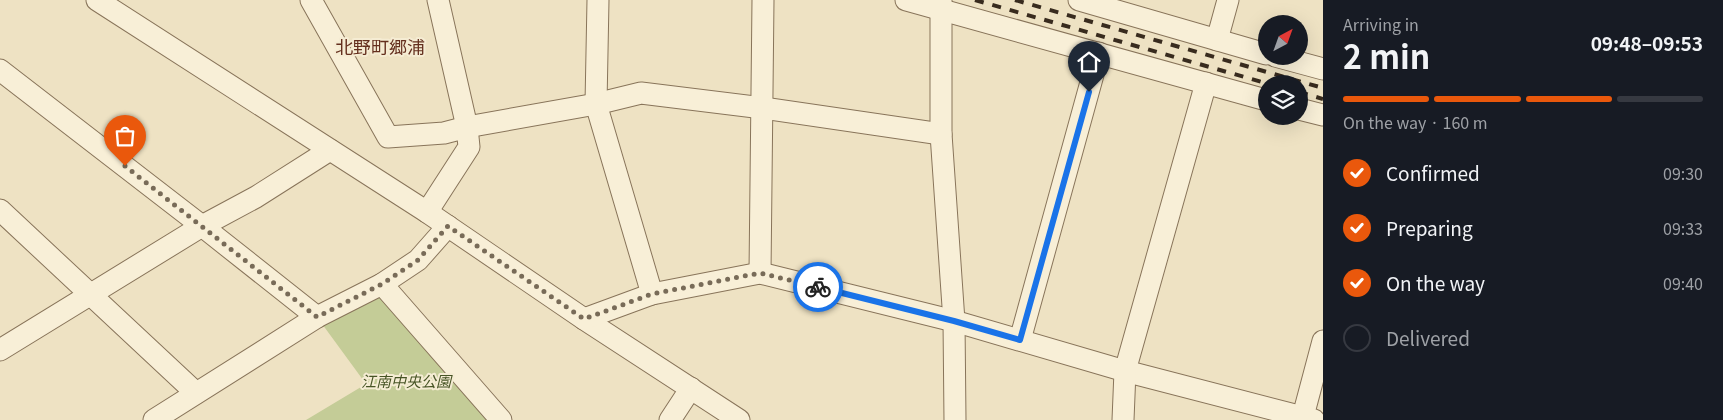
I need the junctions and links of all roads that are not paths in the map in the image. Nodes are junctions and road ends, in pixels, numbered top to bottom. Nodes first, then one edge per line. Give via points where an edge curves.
1 (97, 0) edge
2 (311, 0) edge
3 (438, 0) edge
4 (598, 0) edge
5 (763, 0) edge
6 (906, 0) edge
7 (1079, 0) edge
8 (1228, 0) edge
9 (941, 5) edge
10 (1217, 40) junction
11 (1258, 52) edge
12 (1099, 53) junction
13 (1308, 65) edge
14 (1323, 69) edge
15 (0, 70) edge
16 (1206, 83) junction
17 (1258, 98) edge
18 (596, 104) junction
19 (762, 108) junction
20 (1308, 111) edge
21 (1323, 115) edge
22 (466, 128) junction
23 (941, 134) junction
24 (330, 150) junction
25 (0, 210) edge
26 (427, 212) junction
27 (202, 226) junction
28 (448, 226) junction
29 (760, 273) junction
30 (382, 284) junction
31 (90, 294) junction
32 (652, 294) junction
33 (317, 317) junction
34 (584, 319) junction
35 (954, 321) junction
36 (1020, 340) junction
37 (1323, 341) edge
38 (0, 350) edge
39 (1125, 371) junction
40 (691, 388) junction
41 (196, 394) junction
42 (1306, 419) edge
43 (154, 420) edge
44 (502, 420) edge
45 (670, 420) edge
46 (739, 420) edge
47 (955, 420) edge
48 (1123, 420) edge

1 - 24 street
2 - 22 street via 388,137
3 - 22 street
4 - 18 street
5 - 19 street
6 - 9 street
7 - 10 street
8 - 10 street
9 - 12 street
9 - 23 street
10 - 11 street
12 - 16 street
12 - 36 street
13 - 14 street
15 - 27 street
16 - 17 street
16 - 39 street
18 - 19 street via 641,93
18 - 22 street
18 - 32 street
19 - 23 street
19 - 29 street
20 - 21 street
22 - 26 street via 469,147
23 - 35 street
24 - 26 street
24 - 27 street via 256,197
25 - 31 street
26 - 28 street
27 - 31 street
27 - 33 street
28 - 30 street via 418,260
28 - 34 street
29 - 32 street
29 - 35 street
30 - 33 street
30 - 44 street
31 - 38 street
31 - 41 street
32 - 34 street
33 - 41 street
34 - 40 street
35 - 36 street
35 - 47 street
36 - 39 street
37 - 42 street
39 - 42 street
39 - 48 street
40 - 45 street
40 - 46 street
41 - 43 street

